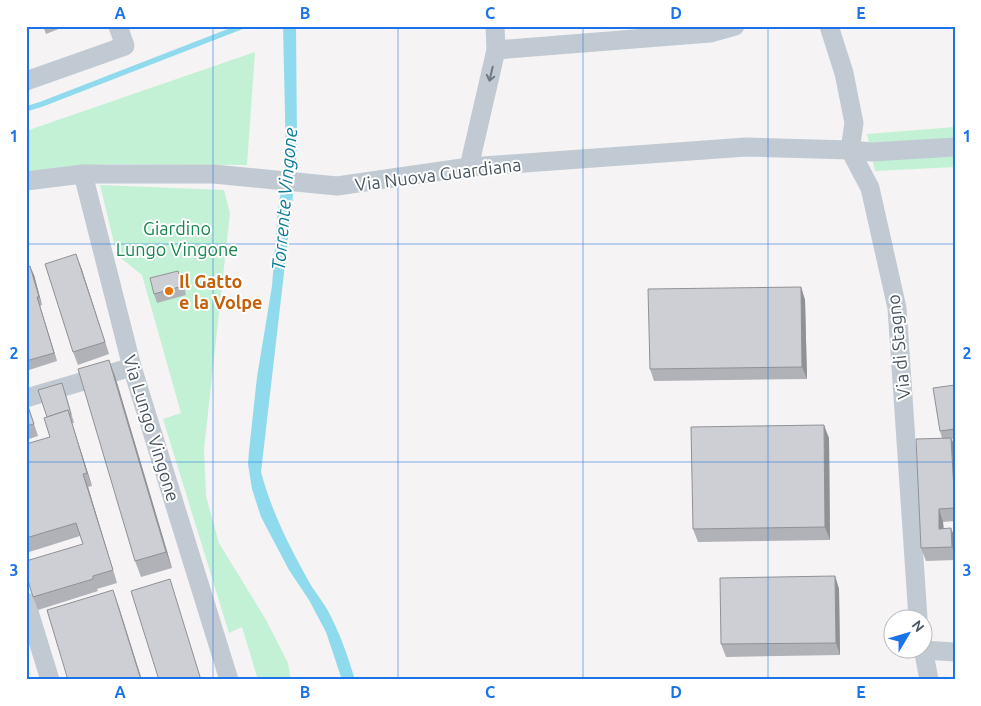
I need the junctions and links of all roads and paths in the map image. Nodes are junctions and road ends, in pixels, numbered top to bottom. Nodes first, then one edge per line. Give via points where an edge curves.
1 (118, 26) edge
2 (494, 26) edge
3 (735, 26) edge
4 (829, 26) edge
5 (496, 50) junction
6 (26, 81) edge
7 (955, 147) edge
8 (850, 150) junction
9 (469, 167) junction
10 (83, 174) junction
11 (26, 181) edge
12 (132, 367) junction
13 (26, 398) edge
14 (26, 602) edge
15 (917, 608) edge
16 (934, 650) edge
17 (955, 652) edge
18 (925, 658) edge
19 (50, 680) edge
20 (229, 680) edge
21 (929, 680) edge

1 - 6 street via 125,46
2 - 5 street
3 - 5 street via 710,33
4 - 8 street via 844,73 854,123
5 -> 9 street
7 - 8 street, Via Nuova Guardiana via 872,152
8 - 9 street, Via Nuova Guardiana via 746,147
8 - 15 street, Via di Stagno via 870,188 897,308
9 - 10 street, Via Nuova Guardiana via 337,186 214,174
10 - 11 street, Via Nuova Guardiana
10 - 12 street, Via Lungo Vingone
12 - 13 street
12 - 20 street, Via Lungo Vingone
14 - 19 street
16 - 17 street
18 - 21 street

